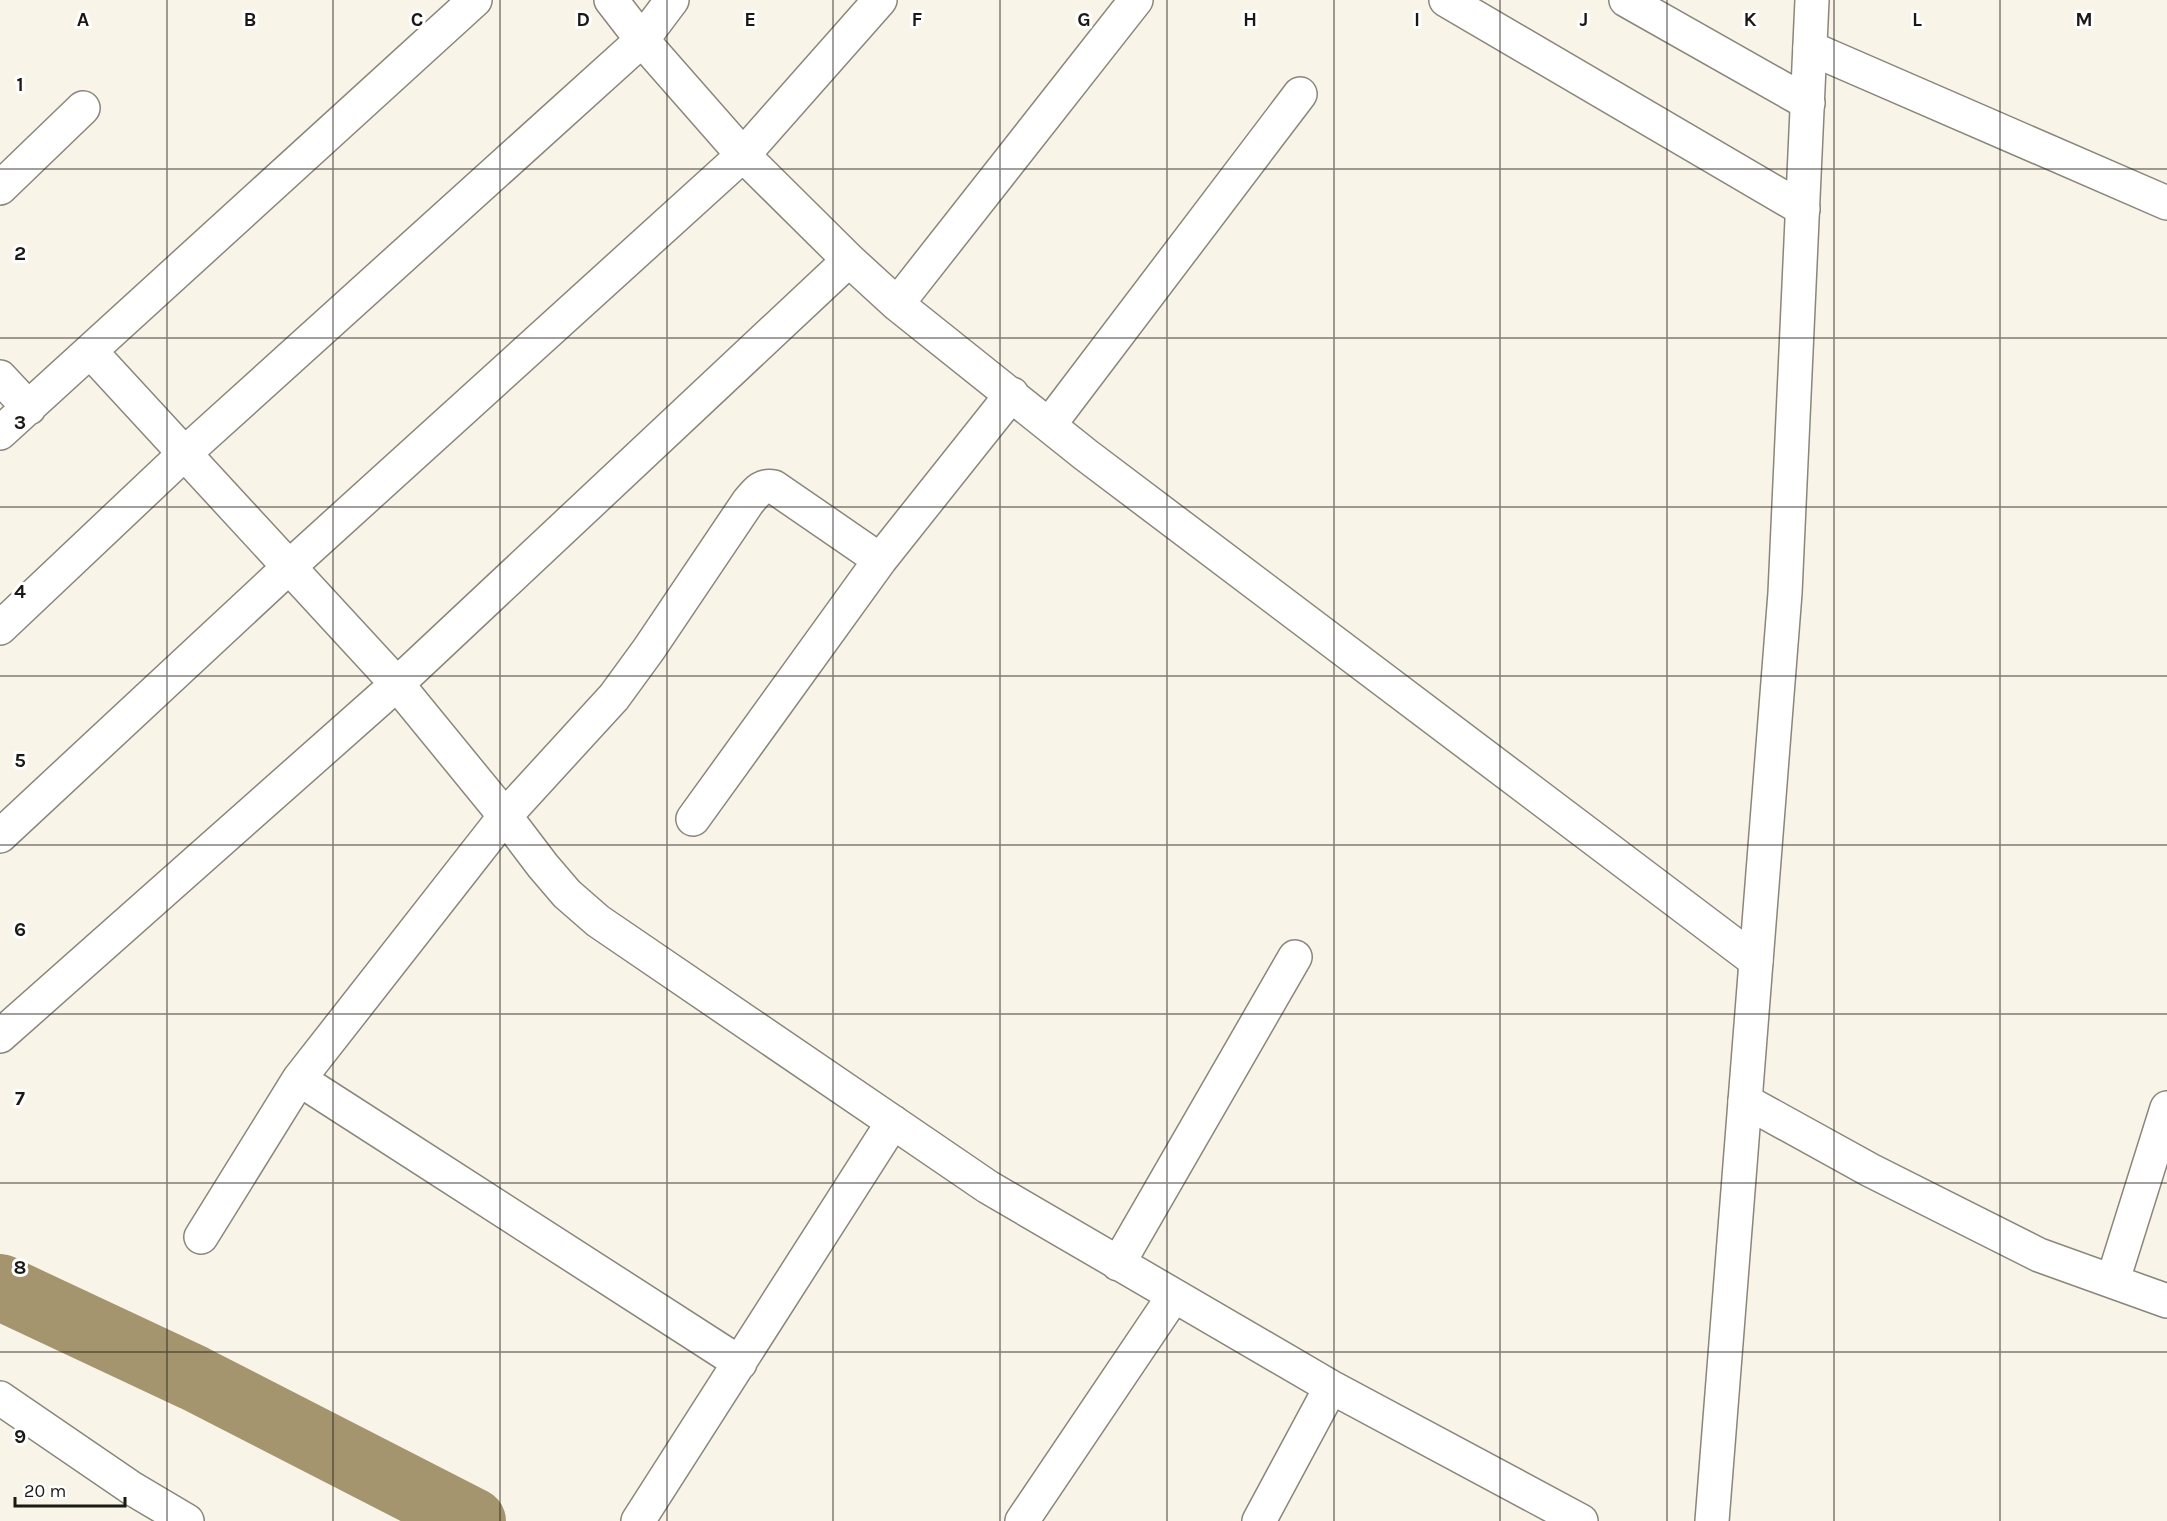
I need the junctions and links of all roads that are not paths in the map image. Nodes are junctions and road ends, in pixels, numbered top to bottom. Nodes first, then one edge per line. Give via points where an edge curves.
1 (475, 0) edge
2 (611, 0) edge
3 (672, 0) edge
4 (880, 0) edge
5 (1136, 0) edge
6 (1446, 0) edge
7 (1626, 0) edge
8 (1812, 0) edge
9 (642, 40) junction
10 (1810, 48) junction
11 (1300, 94) dead end
12 (1808, 103) junction
13 (83, 108) dead end
14 (743, 155) junction
15 (0, 188) edge
16 (2164, 194) edge
17 (1803, 209) junction
18 (849, 260) junction
19 (897, 304) junction
20 (90, 351) junction
21 (0, 377) edge
22 (1012, 394) junction
23 (29, 408) junction
24 (1049, 425) junction
25 (0, 433) edge
26 (184, 454) junction
27 (880, 560) junction
28 (289, 567) junction
29 (0, 628) edge
30 (397, 684) junction
31 (505, 816) junction
32 (693, 819) dead end
33 (0, 836) edge
34 (1295, 957) dead end
35 (1756, 961) junction
36 (0, 1036) edge
37 (299, 1079) junction
38 (1745, 1101) junction
39 (2167, 1107) edge
40 (893, 1122) junction
41 (201, 1237) dead end
42 (1118, 1264) junction
43 (2113, 1280) junction
44 (1173, 1297) junction
45 (2167, 1301) edge
46 (740, 1363) junction
47 (1331, 1387) junction
48 (0, 1398) edge
49 (187, 1521) edge
50 (638, 1521) edge
51 (1022, 1521) edge
52 (1259, 1521) edge
53 (1581, 1521) edge
54 (1712, 1521) edge

1 - 20 street
2 - 9 street
3 - 9 street
4 - 14 street
5 - 19 street
6 - 17 street
7 - 12 street
8 - 10 street
9 - 14 street
9 - 26 street
10 - 12 street
10 - 16 street
11 - 24 street
12 - 17 street
13 - 15 street
14 - 18 street
14 - 28 street
17 - 35 street via 1785,593
18 - 19 street
18 - 30 street
19 - 22 street
20 - 23 street
20 - 26 street
21 - 23 street
22 - 24 street
22 - 27 street
23 - 25 street
24 - 35 street
26 - 28 street
26 - 29 street
27 - 31 street via 774,488 761,488 614,697
27 - 32 street
28 - 30 street
28 - 33 street
30 - 31 street
30 - 36 street
31 - 37 street
31 - 40 street via 543,867 598,921
34 - 42 street
35 - 38 street
37 - 41 street
37 - 46 street
38 - 43 street via 1870,1170 2039,1255
38 - 54 street
39 - 43 street
40 - 42 street via 988,1187
40 - 46 street
42 - 44 street
43 - 45 street
44 - 47 street
44 - 51 street
46 - 50 street
47 - 52 street
47 - 53 street
48 - 49 street

